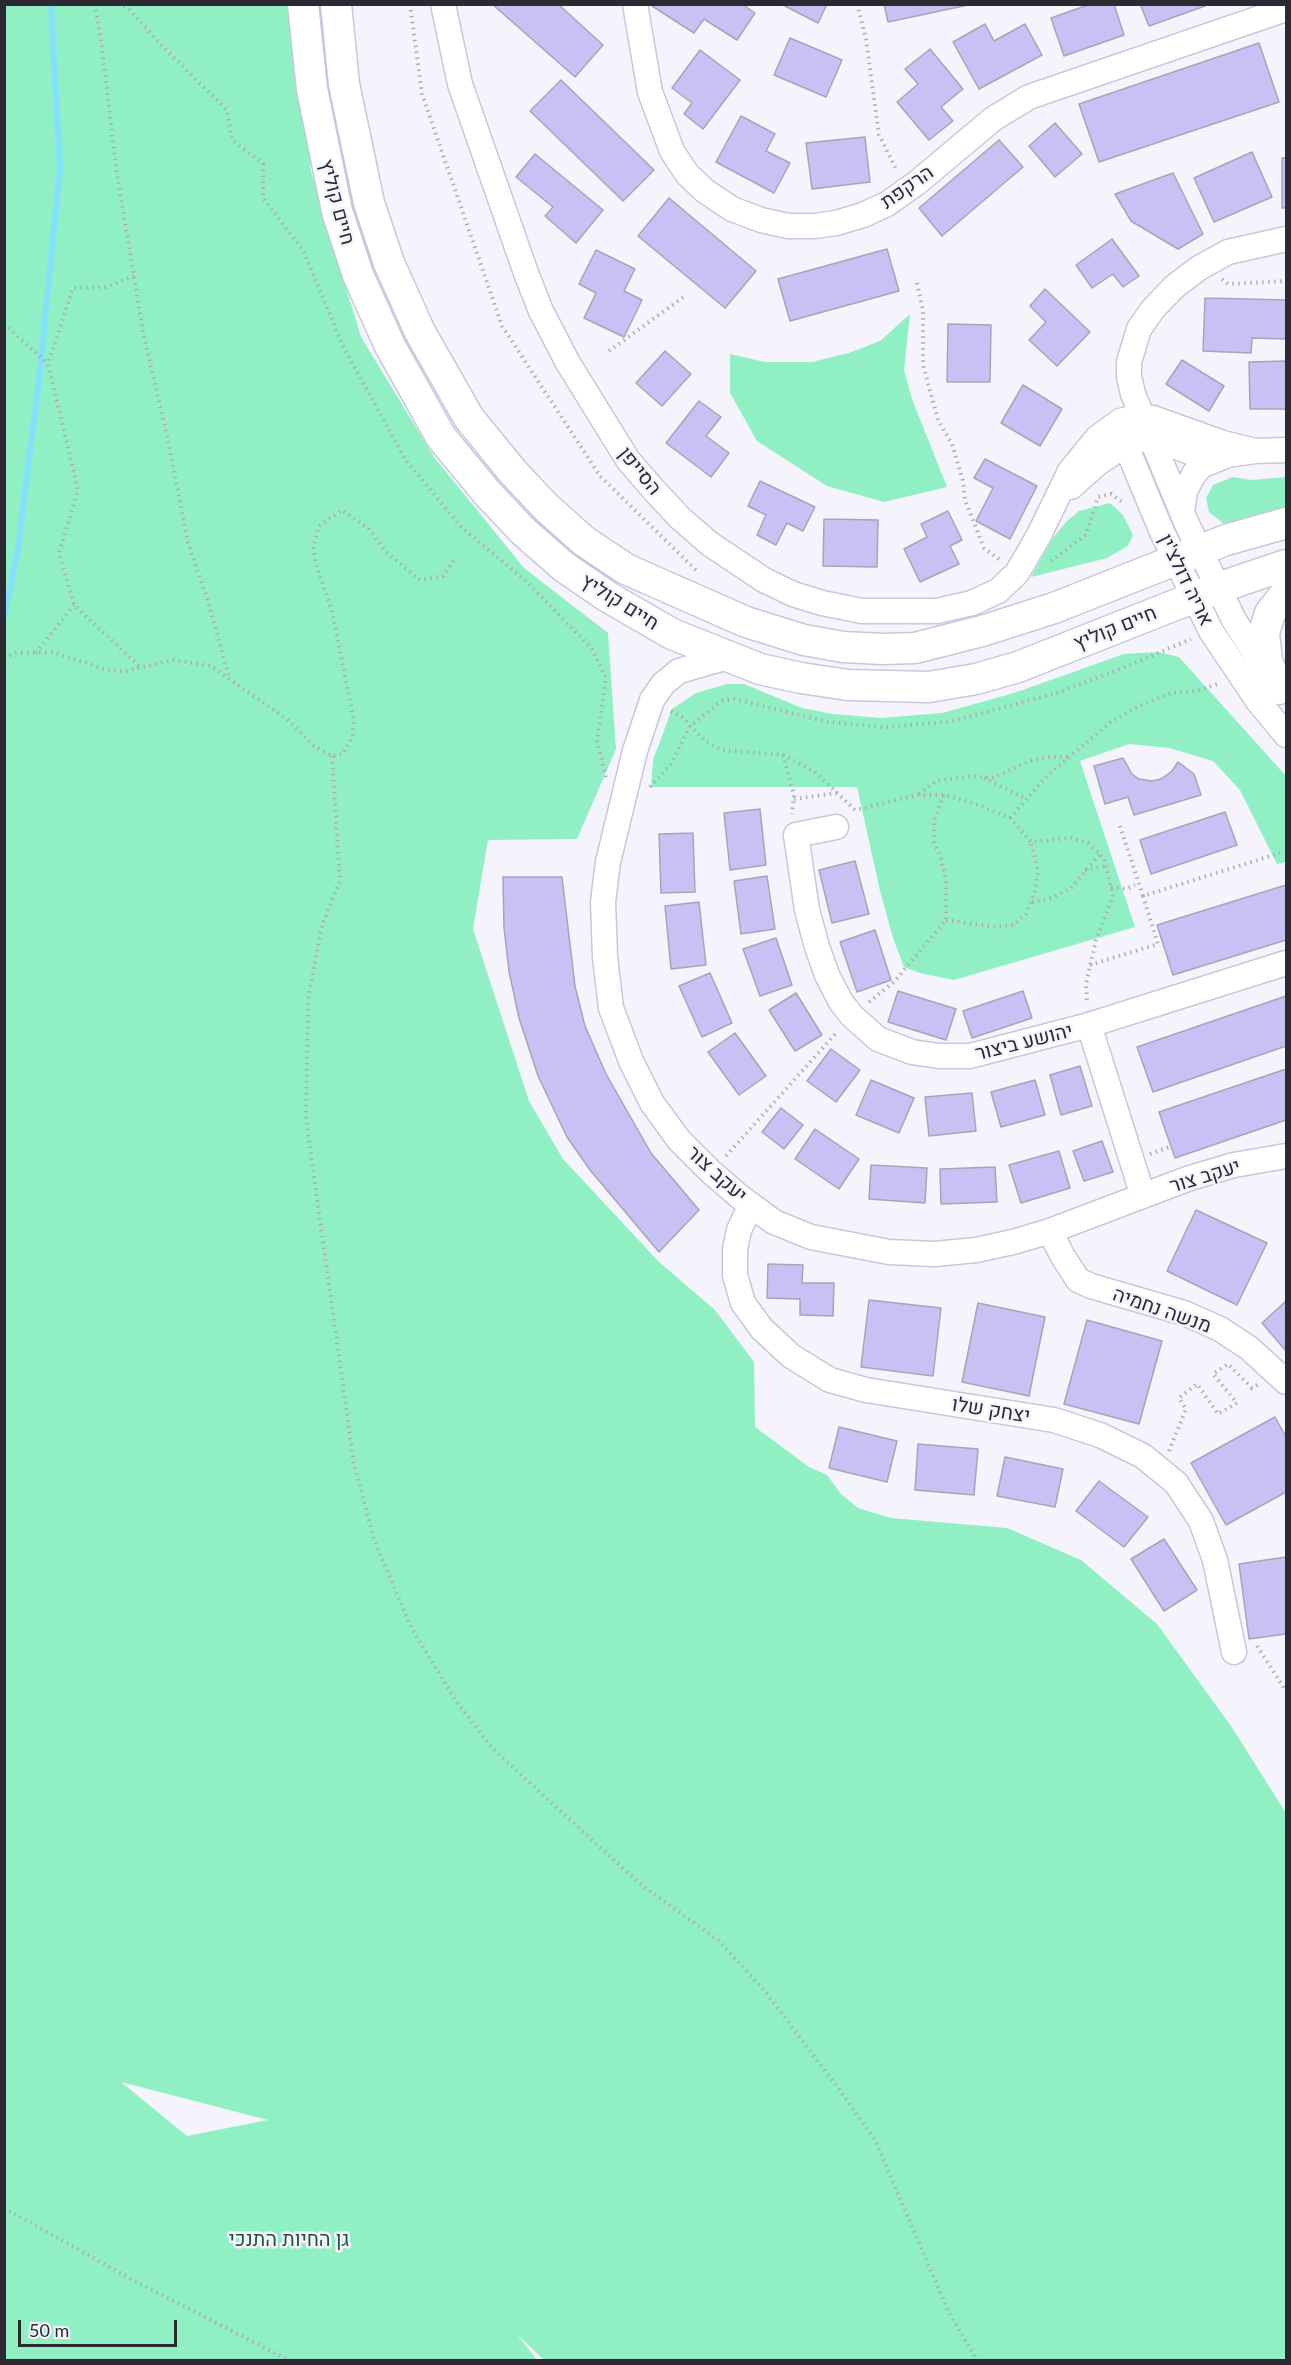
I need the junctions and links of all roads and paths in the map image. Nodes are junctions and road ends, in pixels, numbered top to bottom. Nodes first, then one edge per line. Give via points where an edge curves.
1 (95, 4) edge
2 (303, 4) edge
3 (336, 4) edge
4 (410, 4) edge
5 (443, 4) edge
6 (635, 4) edge
7 (857, 4) edge
8 (1287, 9) edge
9 (907, 189) junction
10 (1287, 239) edge
11 (134, 276) junction
12 (1287, 281) edge
13 (917, 283) dead end
14 (1228, 284) dead end
15 (685, 296) dead end
16 (4, 324) edge
17 (609, 351) dead end
18 (48, 364) junction
19 (1142, 417) junction
20 (1151, 439) junction
21 (1125, 445) junction
22 (1287, 450) edge
23 (1256, 451) junction
24 (1229, 455) junction
25 (1127, 506) dead end
26 (1054, 507) junction
27 (1182, 512) junction
28 (1287, 523) edge
29 (1187, 555) junction
30 (456, 557) dead end
31 (1047, 564) dead end
32 (1287, 565) edge
33 (1017, 573) junction
34 (705, 574) dead end
35 (1205, 593) junction
36 (1287, 593) edge
37 (74, 605) junction
38 (1158, 611) junction
39 (1176, 645) dead end
40 (36, 653) junction
41 (728, 657) junction
42 (4, 658) edge
43 (141, 668) junction
44 (1240, 677) junction
45 (229, 679) junction
46 (1283, 693) edge
47 (652, 700) junction
48 (1287, 735) edge
49 (783, 755) junction
50 (332, 756) junction
51 (1068, 757) junction
52 (980, 777) junction
53 (838, 793) junction
54 (918, 795) junction
55 (794, 799) junction
56 (1027, 799) junction
57 (1010, 818) junction
58 (1120, 826) dead end
59 (836, 827) dead end
60 (796, 835) junction
61 (1031, 842) junction
62 (1280, 853) dead end
63 (1100, 854) junction
64 (1106, 866) junction
65 (1084, 870) junction
66 (1135, 885) dead end
67 (1111, 887) junction
68 (1143, 896) junction
69 (1031, 902) junction
70 (946, 920) dead end
71 (1287, 963) edge
72 (1090, 964) junction
73 (1089, 1025) junction
74 (1287, 1156) edge
75 (1143, 1196) junction
76 (751, 1205) junction
77 (1050, 1231) junction
78 (1281, 1376) edge
79 (1161, 1471) junction
80 (1233, 1652) dead end
81 (1271, 1666) dead end
82 (1287, 1691) edge
83 (4, 2208) edge
84 (288, 2361) edge
85 (977, 2361) edge

1 - 11 path
2 - 41 main road, חיים קוליץ via 312,89 337,211 358,275 390,346 441,437 523,531 564,567 672,634
3 - 29 main road, חיים קוליץ via 344,84 369,203 389,263 420,332 469,418 513,472 584,541 626,569 766,628 823,643 883,649 915,648 982,631 1054,608
4 - 34 path via 422,94 502,326 600,476 696,570
5 - 33 street, הסייפן via 460,84 542,311 568,363 628,460 680,518 710,544 764,580 822,603 862,611 937,611 960,606 998,591
6 - 9 street, הרקפת via 650,92 660,122 672,151 705,191 732,209 761,220 815,226 863,215
7 - 9 path via 866,39 879,135
8 - 9 street, הרקפת via 1029,97 993,119
10 - 19 street, אריה דולצ'ין via 1228,252 1174,286 1153,309 1139,329 1129,362 1130,385
11 - 18 path via 106,286 73,288
11 - 45 path via 188,543
12 - 14 path
13 - 33 path via 923,311 923,365 938,420 952,444 970,515 984,548
15 - 17 path
16 - 18 path
18 - 37 path via 78,490 59,553
19 - 20 street, אריה דולצ'ין
19 - 21 street via 1128,425
19 - 23 street via 1161,419
19 - 26 street, הסייפן via 1120,421 1088,446 1070,471
20 - 21 street, הסייפן
20 - 24 street via 1197,455
20 - 27 street, אריה דולצ'ין
21 - 26 street, הסייפן via 1089,469
21 - 29 street, אריה דולצ'ין
22 - 23 street
23 - 24 street
24 - 27 street via 1213,459 1194,474 1185,491
25 - 31 path via 1111,494 1098,497 1086,535
26 - 33 street, הסייפן
27 - 29 street, אריה דולצ'ין
28 - 29 main road, חיים קוליץ
29 - 35 street, אריה דולצ'ין
30 - 50 path via 443,576 420,580 386,552 369,528 342,510 319,526 313,547 316,564 332,611 354,721 353,736 343,754
32 - 35 main road, חיים קוליץ
35 - 38 main road, חיים קוליץ
35 - 44 street, אריה דולצ'ין via 1211,631
35 - 46 street, אריה דולצ'ין via 1234,620
36 - 46 main road via 1270,613 1264,633 1267,661
37 - 40 path
37 - 43 path
38 - 39 path
38 - 41 main road, חיים קוליץ via 1018,667 929,687 848,686 760,669
40 - 42 path
40 - 43 path via 53,652 107,670
41 - 47 street, יעקב צור via 679,671
43 - 45 path via 173,660 210,666
44 - 48 street, אריה דולצ'ין
44 - 51 path via 1195,691 1171,693 1139,705 1112,721
45 - 50 path
47 - 49 path via 683,718 705,741 722,750
47 - 76 street, יעקב צור via 635,750 603,902 612,1008 631,1061 652,1103 679,1140
49 - 53 path via 814,771
49 - 55 path
50 - 85 path via 340,881 322,925 308,1000 306,1119 354,1465 375,1542 411,1627 456,1701 493,1749 639,1883 718,1940 764,1989 833,2081 875,2140 949,2313
51 - 52 path via 1047,757 992,778
51 - 56 path
52 - 54 path via 936,781
52 - 56 path
53 - 54 path via 855,810
53 - 55 path
54 - 57 path via 944,795
55 - 60 path via 791,818
56 - 57 path
57 - 61 path
58 - 68 path
59 - 60 street
60 - 73 street, יהושע ביצור via 807,910 826,975 852,1016 878,1039 912,1052 970,1056
61 - 63 path via 1071,838 1088,843
61 - 69 path via 1038,872
62 - 68 path
63 - 64 path
63 - 65 path
64 - 65 path
64 - 67 path
65 - 69 path via 1071,888 1052,898
66 - 67 path via 1126,889
67 - 72 path via 1113,896
68 - 72 path via 1158,944
69 - 70 path via 1026,914 1013,925 996,927
71 - 73 street, יהושע ביצור
72 - 73 path via 1086,984
73 - 75 street
74 - 75 street, יעקב צור via 1233,1165
75 - 77 street, יעקב צור
76 - 77 street, יעקב צור via 774,1221 811,1237 889,1252 935,1254 975,1250
76 - 79 street, יצחק שלו via 735,1249 735,1275 743,1303 762,1329 791,1356 830,1380 866,1390 1054,1420 1100,1434 1143,1456
77 - 78 street, מנשה נחמיה via 1078,1280 1184,1313 1220,1329
78 - 79 path via 1252,1389 1228,1364 1213,1374 1237,1403 1218,1414 1197,1384 1179,1398 1186,1409
79 - 80 street, יצחק שלו via 1176,1483 1201,1521 1215,1560
81 - 82 path
83 - 84 path

